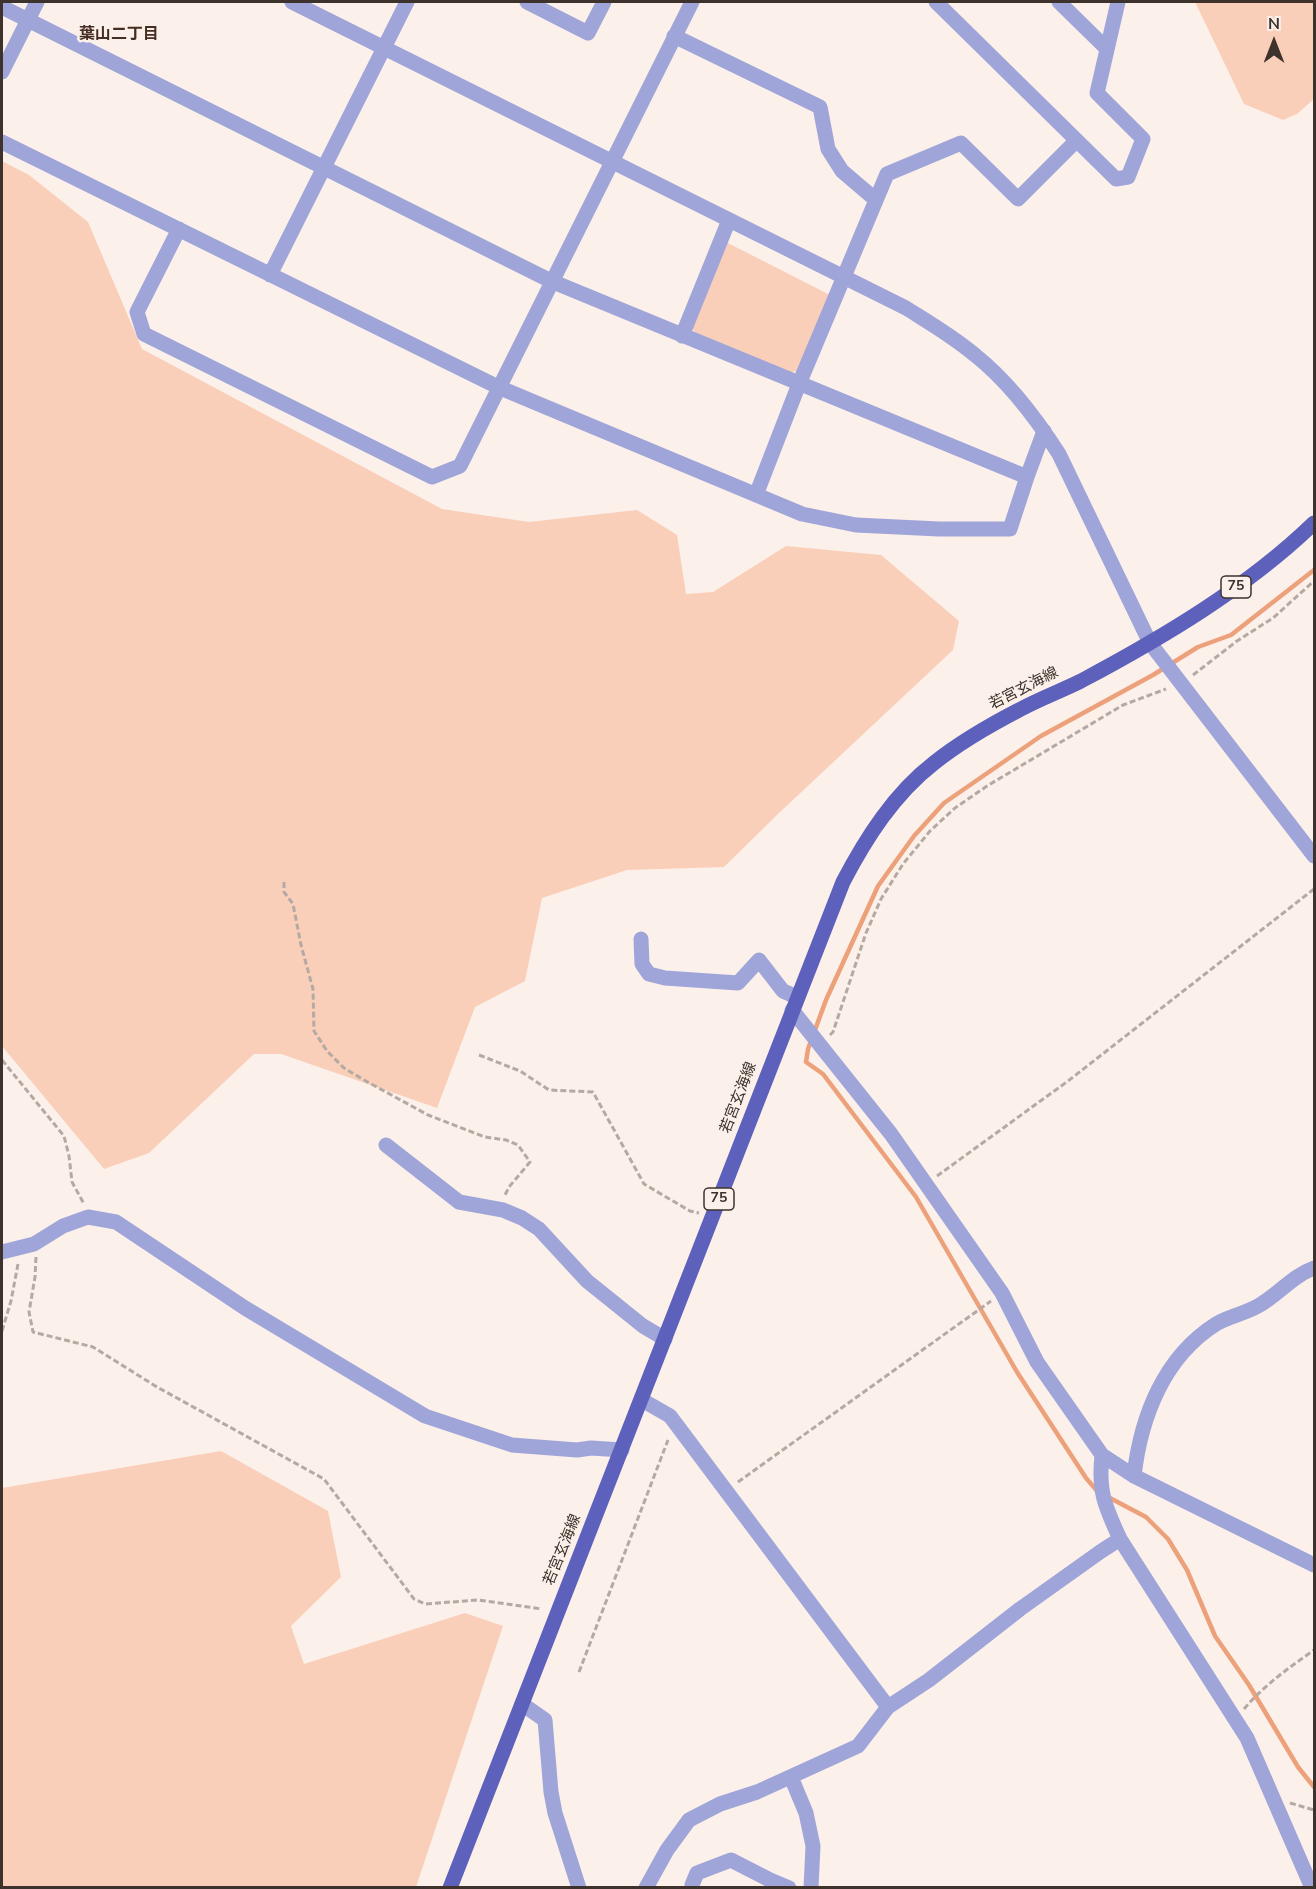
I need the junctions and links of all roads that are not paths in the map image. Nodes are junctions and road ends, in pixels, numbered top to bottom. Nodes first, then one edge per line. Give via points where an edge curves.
1 (37, 2) edge
2 (292, 2) edge
3 (408, 2) edge
4 (527, 2) edge
5 (604, 2) edge
6 (692, 2) edge
7 (936, 2) edge
8 (1059, 2) edge
9 (1118, 2) edge
10 (2, 7) edge
11 (28, 20) junction
12 (674, 36) junction
13 (384, 48) junction
14 (1107, 49) junction
15 (2, 72) edge
16 (2, 141) edge
17 (1076, 141) junction
18 (611, 161) junction
19 (324, 167) junction
20 (876, 200) junction
21 (729, 220) junction
22 (179, 229) junction
23 (270, 275) junction
24 (843, 277) junction
25 (552, 281) junction
26 (682, 336) junction
27 (799, 384) junction
28 (498, 387) junction
29 (1044, 431) junction
30 (1027, 477) junction
31 (756, 495) junction
32 (1314, 523) edge
33 (1150, 643) junction
34 (1314, 856) edge
35 (641, 939) dead end
36 (795, 1004) junction
37 (386, 1145) dead end
38 (2, 1252) edge
39 (1314, 1268) edge
40 (666, 1339) junction
41 (642, 1400) junction
42 (622, 1450) junction
43 (1102, 1455) junction
44 (1134, 1476) junction
45 (1120, 1539) junction
46 (1314, 1565) edge
47 (522, 1704) junction
48 (888, 1707) junction
49 (791, 1777) junction
50 (692, 1885) dead end
51 (450, 1887) edge
52 (579, 1887) edge
53 (646, 1887) edge
54 (789, 1887) edge
55 (811, 1887) edge
56 (1312, 1887) edge

1 - 11 street
2 - 13 street
3 - 13 street
4 - 5 street via 588,33
6 - 12 street
7 - 17 street
8 - 14 street
9 - 14 street
10 - 11 street
11 - 15 street
11 - 19 street
12 - 18 street
12 - 20 street via 820,107 828,149 842,171
13 - 18 street
13 - 19 street
14 - 17 street via 1097,93 1143,139 1128,177 1116,179
16 - 22 street
17 - 20 street via 1018,200 961,143 887,174
18 - 21 street
18 - 25 street
19 - 23 street
19 - 25 street
20 - 24 street
21 - 24 street
21 - 26 street
22 - 23 street
22 - 28 street via 137,312 144,334 432,477 460,466
23 - 28 street
24 - 27 street
24 - 29 street via 906,308 977,356
25 - 26 street
25 - 28 street
26 - 27 street
27 - 30 street
27 - 31 street
28 - 31 street
29 - 30 street
29 - 33 street via 1059,454
30 - 31 street via 1010,529 856,525 802,514
32 - 33 main road, 若宮玄海線 / 75 via 1251,577
33 - 34 street
33 - 36 main road, 若宮玄海線 / 75 via 963,742 906,790 873,831 843,882
35 - 36 street via 642,964 649,974 738,983 759,960
36 - 40 main road, 若宮玄海線 / 75
36 - 43 street via 1002,1293 1037,1362
37 - 40 street via 459,1202 503,1210 539,1229 587,1281 643,1326
38 - 42 street via 28,1246 88,1217 116,1222 245,1308 425,1416 512,1445
39 - 44 street via 1257,1306 1216,1324 1173,1362 1153,1398
40 - 41 main road, 若宮玄海線 / 75
41 - 42 main road, 若宮玄海線 / 75
41 - 48 street via 670,1416 679,1427
42 - 47 main road, 若宮玄海線 / 75
43 - 44 street
43 - 45 street via 1104,1505
44 - 46 street
45 - 48 street
45 - 56 street via 1247,1738
47 - 51 main road, 若宮玄海線 / 75
47 - 52 street via 545,1720 555,1813
48 - 49 street via 858,1746
49 - 53 street via 689,1820
49 - 55 street via 806,1813 813,1845
50 - 54 street via 697,1873 731,1860

